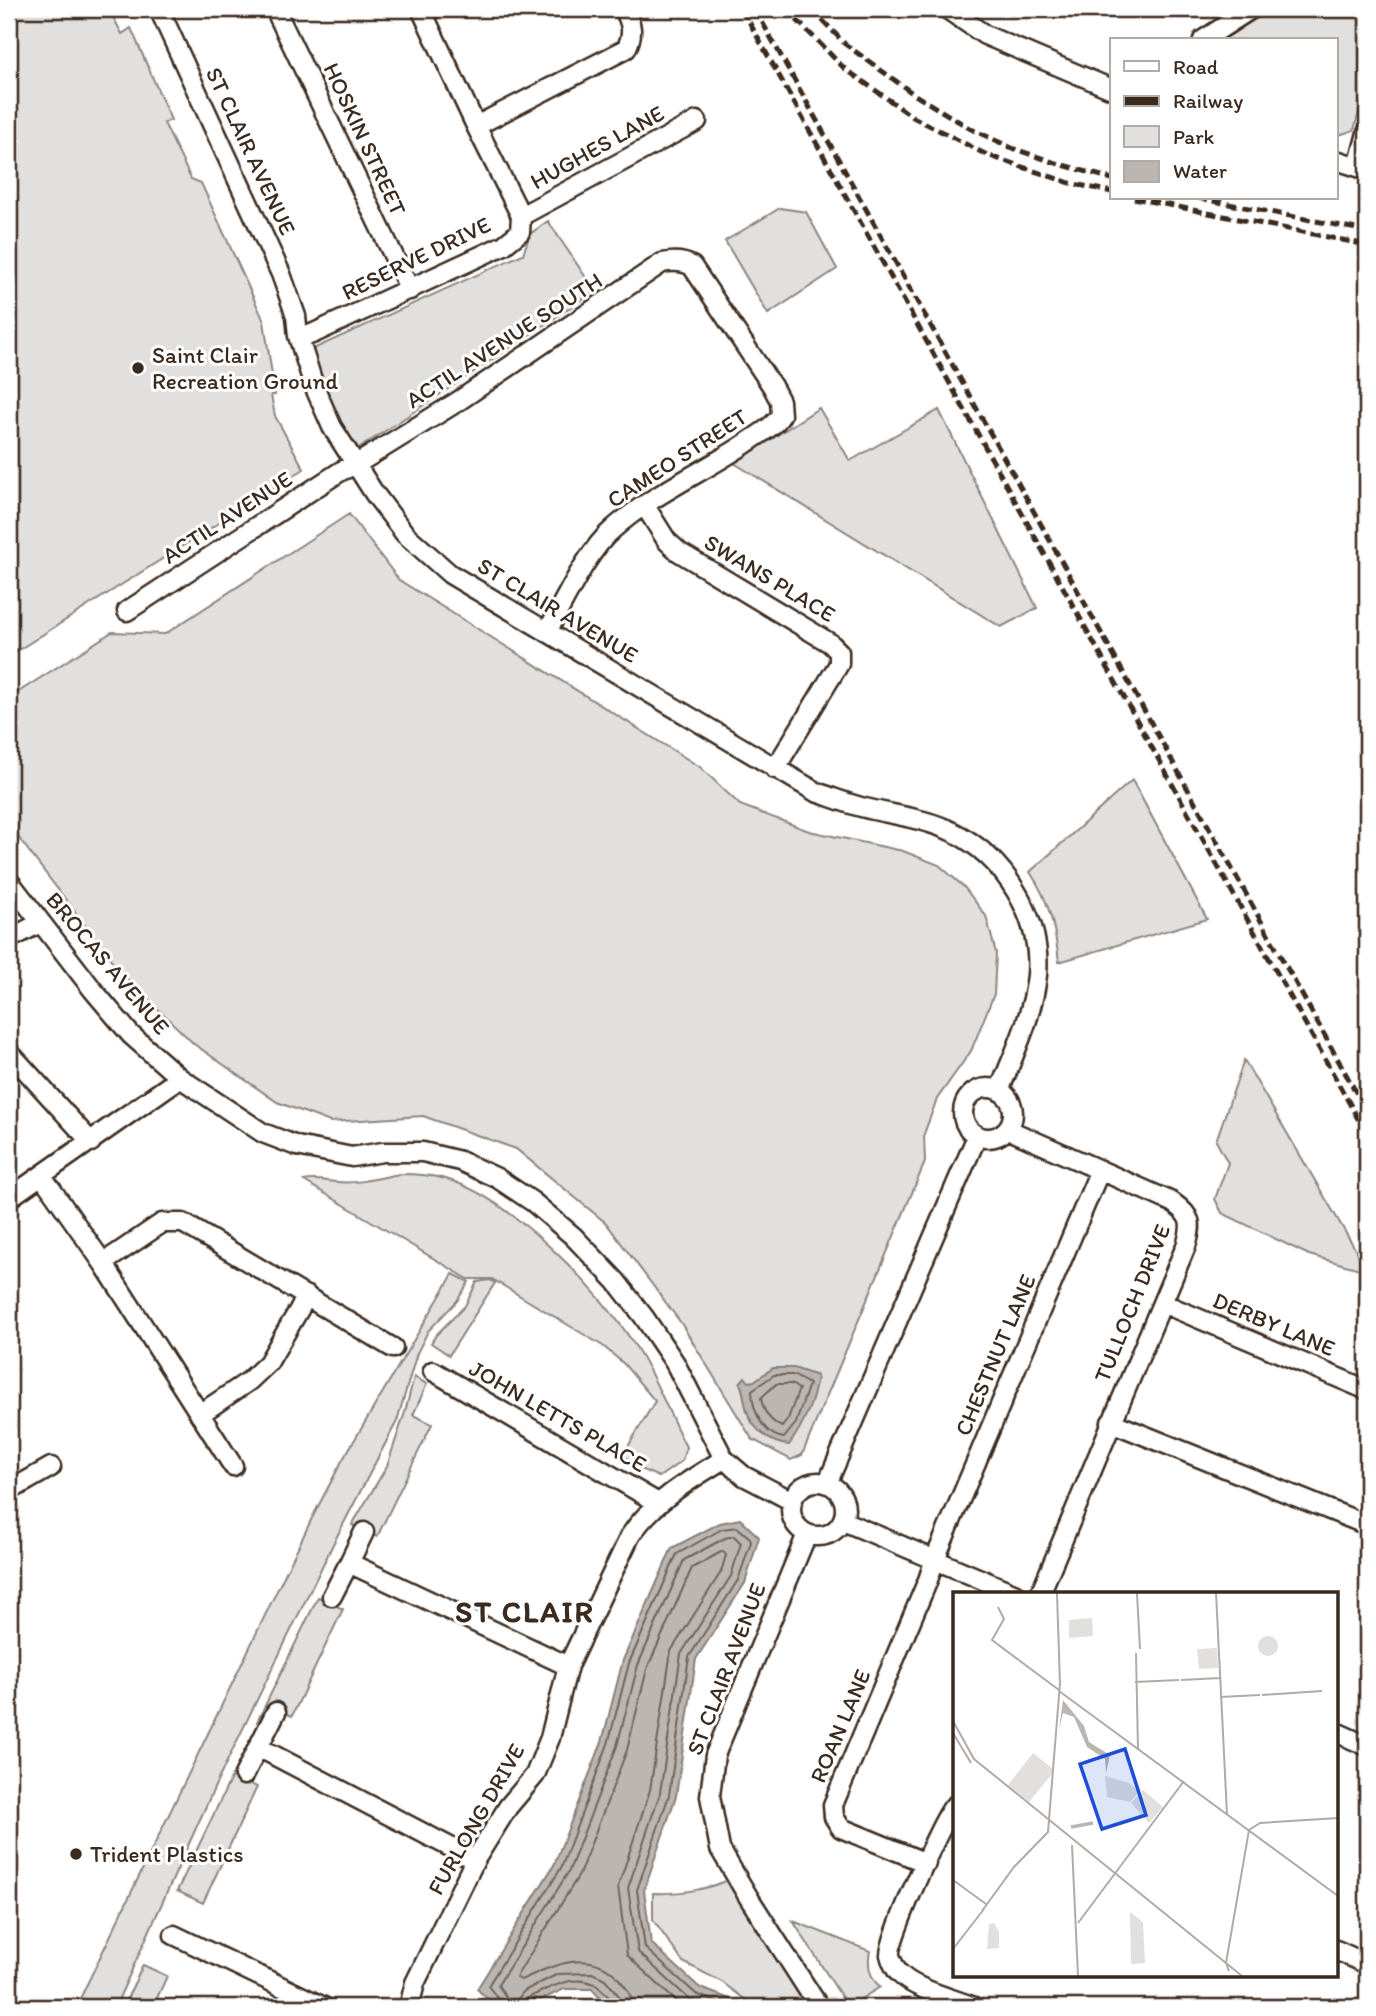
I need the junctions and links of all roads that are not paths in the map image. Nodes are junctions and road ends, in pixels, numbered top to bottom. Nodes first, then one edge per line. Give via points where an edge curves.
1 (159, 9) edge
2 (275, 9) edge
3 (442, 9) edge
4 (624, 9) edge
5 (947, 9) edge
6 (1251, 9) edge
7 (423, 13) edge
8 (1206, 38) edge
9 (1110, 88) edge
10 (697, 121) dead end
11 (476, 126) junction
12 (1367, 133) edge
13 (1338, 161) edge
14 (1362, 169) edge
15 (521, 216) junction
16 (680, 263) joint
17 (410, 290) junction
18 (298, 336) junction
19 (355, 465) junction
20 (645, 506) junction
21 (127, 611) dead end
22 (547, 632) junction
23 (775, 769) junction
24 (9, 881) edge
25 (40, 923) junction
26 (9, 939) edge
27 (9, 1052) edge
28 (180, 1078) junction
29 (999, 1091) junction
30 (1007, 1129) junction
31 (978, 1136) junction
32 (91, 1142) junction
33 (1100, 1170) junction
34 (42, 1176) junction
35 (9, 1198) edge
36 (103, 1263) junction
37 (307, 1296) junction
38 (1162, 1303) junction
39 (393, 1348) dead end
40 (433, 1371) dead end
41 (1367, 1390) edge
42 (200, 1415) junction
43 (1111, 1422) junction
44 (724, 1459) junction
45 (51, 1466) dead end
46 (233, 1466) dead end
47 (827, 1483) junction
48 (9, 1491) edge
49 (792, 1500) junction
50 (658, 1503) junction
51 (843, 1521) junction
52 (1367, 1525) edge
53 (364, 1532) dead end
54 (807, 1534) junction
55 (934, 1559) junction
56 (349, 1563) junction
57 (1011, 1592) edge
58 (1041, 1592) edge
59 (332, 1596) dead end
60 (568, 1666) junction
61 (276, 1712) dead end
62 (1338, 1733) edge
63 (1367, 1745) edge
64 (258, 1747) junction
65 (244, 1775) dead end
66 (953, 1807) edge
67 (475, 1860) junction
68 (926, 1863) junction
69 (174, 1935) dead end
70 (1338, 1951) edge
71 (1367, 1964) edge
72 (324, 2007) edge
73 (409, 2007) edge
74 (819, 2007) edge
75 (974, 2007) edge

1 - 18 street, ST CLAIR AVENUE via 281,274
2 - 17 street, HOSKIN STREET
3 - 7 street
4 - 11 street via 632,38 626,49
5 - 9 street via 985,34
6 - 8 street
7 - 11 street, RESERVE DRIVE
10 - 15 street, HUGHES LANE
11 - 15 street, RESERVE DRIVE
12 - 14 street
13 - 14 street
15 - 17 street, RESERVE DRIVE via 520,232 504,245
16 - 19 street, ACTIL AVENUE SOUTH via 662,263
16 - 20 street, CAMEO STREET via 692,266 772,386 782,410 773,425
17 - 18 street, RESERVE DRIVE
18 - 19 street, ST CLAIR AVENUE via 332,427
19 - 21 street, ACTIL AVENUE
19 - 22 street, ST CLAIR AVENUE via 426,555
20 - 22 street, CAMEO STREET via 600,542
20 - 23 street, SWANS PLACE via 679,552 839,652 839,664
22 - 23 street, ST CLAIR AVENUE
23 - 29 street, ST CLAIR AVENUE via 816,792 952,831 979,846 1002,869 1030,924 1037,974 1024,1026
24 - 25 street, BROCAS AVENUE
25 - 26 street
25 - 28 street, BROCAS AVENUE via 131,1035
27 - 32 street
28 - 32 street
28 - 44 street, BROCAS AVENUE via 263,1133 297,1146 352,1157 423,1152 460,1161 533,1202 573,1236 644,1317 676,1363
29 - 30 street via 1012,1106
29 - 31 street via 978,1090 965,1101 962,1118
30 - 31 street via 994,1138
30 - 33 street, TULLOCH DRIVE
31 - 47 street
32 - 34 street
33 - 38 street, TULLOCH DRIVE via 1172,1202 1190,1221 1191,1233
33 - 55 street, CHESTNUT LANE
34 - 35 street
34 - 36 street
36 - 37 street via 162,1223 183,1223
36 - 42 street
37 - 39 street
37 - 42 street via 268,1363
38 - 41 street, DERBY LANE
38 - 43 street, TULLOCH DRIVE
40 - 50 street, JOHN LETTS PLACE
42 - 46 street
43 - 52 street
43 - 58 street, TULLOCH DRIVE
44 - 49 street, BROCAS AVENUE via 744,1476
44 - 50 street, FURLONG DRIVE
45 - 48 street
47 - 49 street via 803,1487
47 - 51 street via 842,1496
49 - 54 street via 793,1519
50 - 60 street, FURLONG DRIVE via 630,1536
51 - 54 street via 827,1535
51 - 55 street
53 - 56 street
54 - 74 street, ST CLAIR AVENUE via 715,1755 710,1796 720,1849
55 - 57 street
55 - 68 street, ROAN LANE via 834,1805 841,1828
56 - 59 street
56 - 60 street
60 - 67 street, FURLONG DRIVE via 550,1738 535,1775 508,1807
61 - 64 street
62 - 63 street
64 - 65 street
64 - 67 street
66 - 68 street
67 - 73 street, FURLONG DRIVE via 415,1983
68 - 75 street via 890,1955 898,1974
69 - 72 street
70 - 71 street

